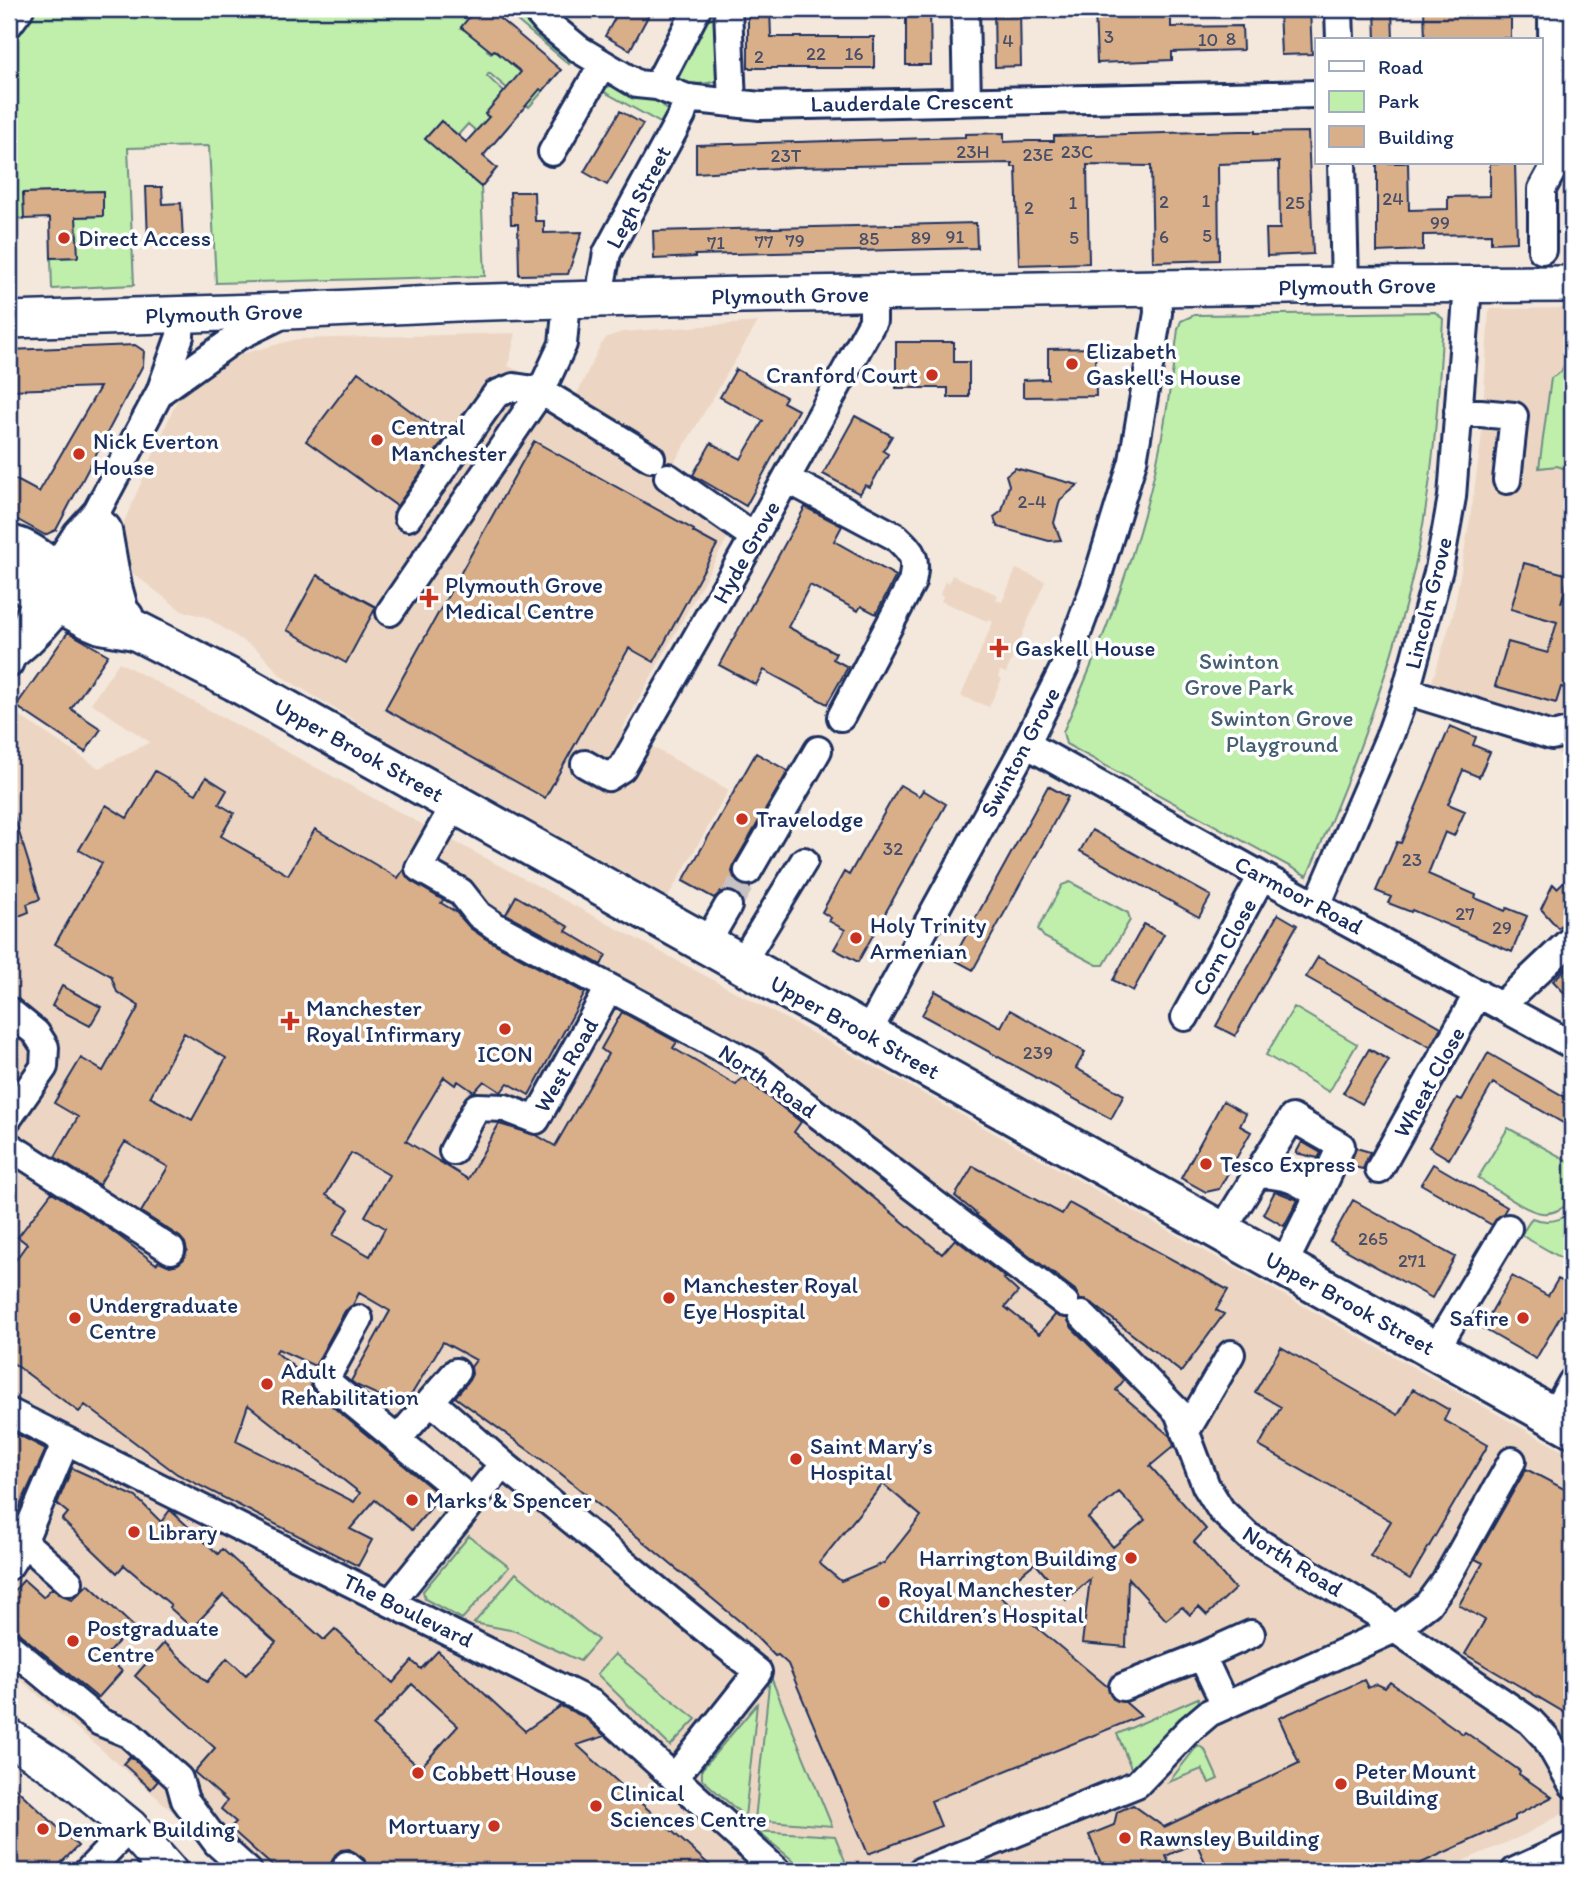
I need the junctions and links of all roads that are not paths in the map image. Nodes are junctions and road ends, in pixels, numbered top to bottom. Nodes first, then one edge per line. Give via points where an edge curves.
1 (20, 9) edge
2 (535, 9) edge
3 (697, 9) edge
4 (728, 9) edge
5 (965, 9) edge
6 (1339, 9) edge
7 (1552, 9) edge
8 (9, 24) edge
9 (1340, 38) edge
10 (602, 65) junction
11 (1547, 68) edge
12 (657, 86) junction
13 (1315, 94) edge
14 (687, 98) junction
15 (967, 101) junction
16 (732, 103) junction
17 (552, 152) dead end
18 (1342, 164) edge
19 (1542, 250) dead end
20 (1572, 284) edge
21 (1345, 285) junction
22 (1468, 285) junction
23 (1157, 288) junction
24 (873, 293) junction
25 (603, 299) junction
26 (567, 301) junction
27 (289, 311) junction
28 (181, 314) junction
29 (9, 320) edge
30 (541, 391) junction
31 (160, 392) junction
32 (1458, 411) junction
33 (787, 479) junction
34 (1507, 480) dead end
35 (408, 517) dead end
36 (100, 521) junction
37 (754, 537) junction
38 (9, 545) edge
39 (48, 585) edge
40 (390, 612) dead end
41 (127, 621) junction
42 (11, 659) edge
43 (1406, 691) junction
44 (841, 717) dead end
45 (1572, 731) edge
46 (1026, 744) junction
47 (818, 750) dead end
48 (585, 764) dead end
49 (455, 804) junction
50 (804, 861) dead end
51 (748, 871) tunnel mouth
52 (1262, 876) junction
53 (1317, 905) junction
54 (728, 906) tunnel mouth
55 (1572, 939) edge
56 (706, 944) junction
57 (741, 964) junction
58 (609, 988) junction
59 (1490, 1000) junction
60 (9, 1011) edge
61 (1185, 1017) dead end
62 (867, 1034) junction
63 (1572, 1045) edge
64 (9, 1117) edge
65 (9, 1146) edge
66 (453, 1151) dead end
67 (1379, 1170) dead end
68 (1257, 1174) junction
69 (1318, 1196) junction
70 (1508, 1228) dead end
71 (1222, 1231) junction
72 (171, 1250) dead end
73 (1283, 1266) junction
74 (359, 1319) dead end
75 (1435, 1350) junction
76 (1231, 1354) dead end
77 (456, 1372) dead end
78 (1572, 1382) edge
79 (431, 1401) junction
80 (9, 1412) edge
81 (1563, 1422) edge
82 (1185, 1433) junction
83 (397, 1440) junction
84 (66, 1441) junction
85 (1512, 1461) dead end
86 (503, 1464) junction
87 (472, 1501) junction
88 (23, 1541) junction
89 (9, 1566) edge
90 (69, 1582) dead end
91 (391, 1602) junction
92 (1395, 1629) junction
93 (1251, 1634) dead end
94 (9, 1646) edge
95 (1202, 1656) junction
96 (1123, 1686) dead end
97 (1226, 1705) junction
98 (9, 1737) edge
99 (674, 1778) junction
100 (1572, 1784) edge
101 (130, 1828) junction
102 (1572, 1844) edge
103 (769, 1869) edge
104 (88, 1871) edge
105 (169, 1871) edge
106 (248, 1871) edge
107 (921, 1871) edge
108 (1515, 1871) edge

1 - 8 street
2 - 10 street, Lauderdale Crescent
3 - 12 street
4 - 16 street
5 - 15 street
6 - 9 street
7 - 11 street
10 - 12 street, Lauderdale Crescent via 637,84
10 - 17 street
11 - 19 street via 1553,169 1542,189
12 - 14 street, Lauderdale Crescent
13 - 15 street, Lauderdale Crescent
14 - 16 street, Lauderdale Crescent
14 - 25 street, Legh Street via 607,253
15 - 16 street, Lauderdale Crescent
18 - 21 street
20 - 22 main road, Plymouth Grove
21 - 22 main road, Plymouth Grove
21 - 23 main road, Plymouth Grove
22 - 32 street, Lincoln Grove
23 - 24 main road, Plymouth Grove
23 - 46 street, Swinton Grove via 1133,461 1080,627
24 - 25 main road, Plymouth Grove
24 - 33 street, Hyde Grove via 873,321
25 - 26 main road, Plymouth Grove
26 - 27 main road, Plymouth Grove
26 - 30 street via 563,344
27 - 28 main road, Plymouth Grove
27 - 31 street via 237,337
28 - 29 main road, Plymouth Grove
28 - 31 street via 180,336
30 - 35 street via 514,387 496,394
30 - 37 street
30 - 40 street
31 - 36 street
32 - 34 street via 1514,416
32 - 43 street, Lincoln Grove via 1446,538
33 - 37 street, Hyde Grove
33 - 44 street via 896,537 911,550 916,565 912,582
36 - 39 street
36 - 41 highway via 112,587
37 - 48 street, Hyde Grove via 622,768 608,777
38 - 39 highway, Upper Brook Street via 34,555
39 - 41 highway, Upper Brook Street via 101,624
39 - 42 street via 42,632
41 - 49 highway, Upper Brook Street
43 - 45 street via 1552,736
43 - 53 street, Lincoln Grove
46 - 52 street, Carmoor Road
46 - 62 street, Swinton Grove
47 - 51 street
49 - 56 highway, Upper Brook Street
49 - 58 street, North Road via 419,868 461,892 479,915 495,926
50 - 57 street
52 - 53 street, Carmoor Road
52 - 61 street, Corn Close
53 - 59 street, Carmoor Road
54 - 56 street
55 - 59 street, Wheat Close
56 - 57 highway, Upper Brook Street
57 - 62 highway, Upper Brook Street
58 - 66 street, West Road via 536,1120 505,1108 477,1107
58 - 82 street, North Road via 753,1065 1074,1309 1178,1412
59 - 63 street, Carmoor Road
59 - 67 street, Wheat Close
60 - 64 street via 36,1033 45,1047 44,1068
62 - 71 highway, Upper Brook Street
65 - 72 street
68 - 69 street via 1284,1175
68 - 69 street via 1292,1118 1341,1146
68 - 71 street
69 - 73 street
70 - 75 street
71 - 73 highway, Upper Brook Street
73 - 75 highway, Upper Brook Street
74 - 83 street via 325,1380
75 - 81 highway, Upper Brook Street
76 - 82 street
77 - 79 street
78 - 81 street
79 - 83 street
79 - 86 street
80 - 84 street, The Boulevard
82 - 92 street, North Road via 1206,1486 1221,1510 1248,1536
83 - 87 street
84 - 88 street
84 - 91 street, The Boulevard
85 - 92 street via 1434,1597
86 - 87 street
86 - 99 street via 758,1672
87 - 91 street
88 - 89 street
88 - 90 street
91 - 99 street, The Boulevard via 593,1704
92 - 97 street
92 - 100 street, North Road via 1530,1721 1546,1738
93 - 95 street
94 - 106 street via 100,1722 129,1734 179,1779 185,1800 217,1843
95 - 96 street
95 - 97 street
97 - 107 street via 1189,1730 1138,1784
98 - 101 main road via 64,1773
99 - 103 street, The Boulevard
101 - 104 street
101 - 105 main road
102 - 108 street

